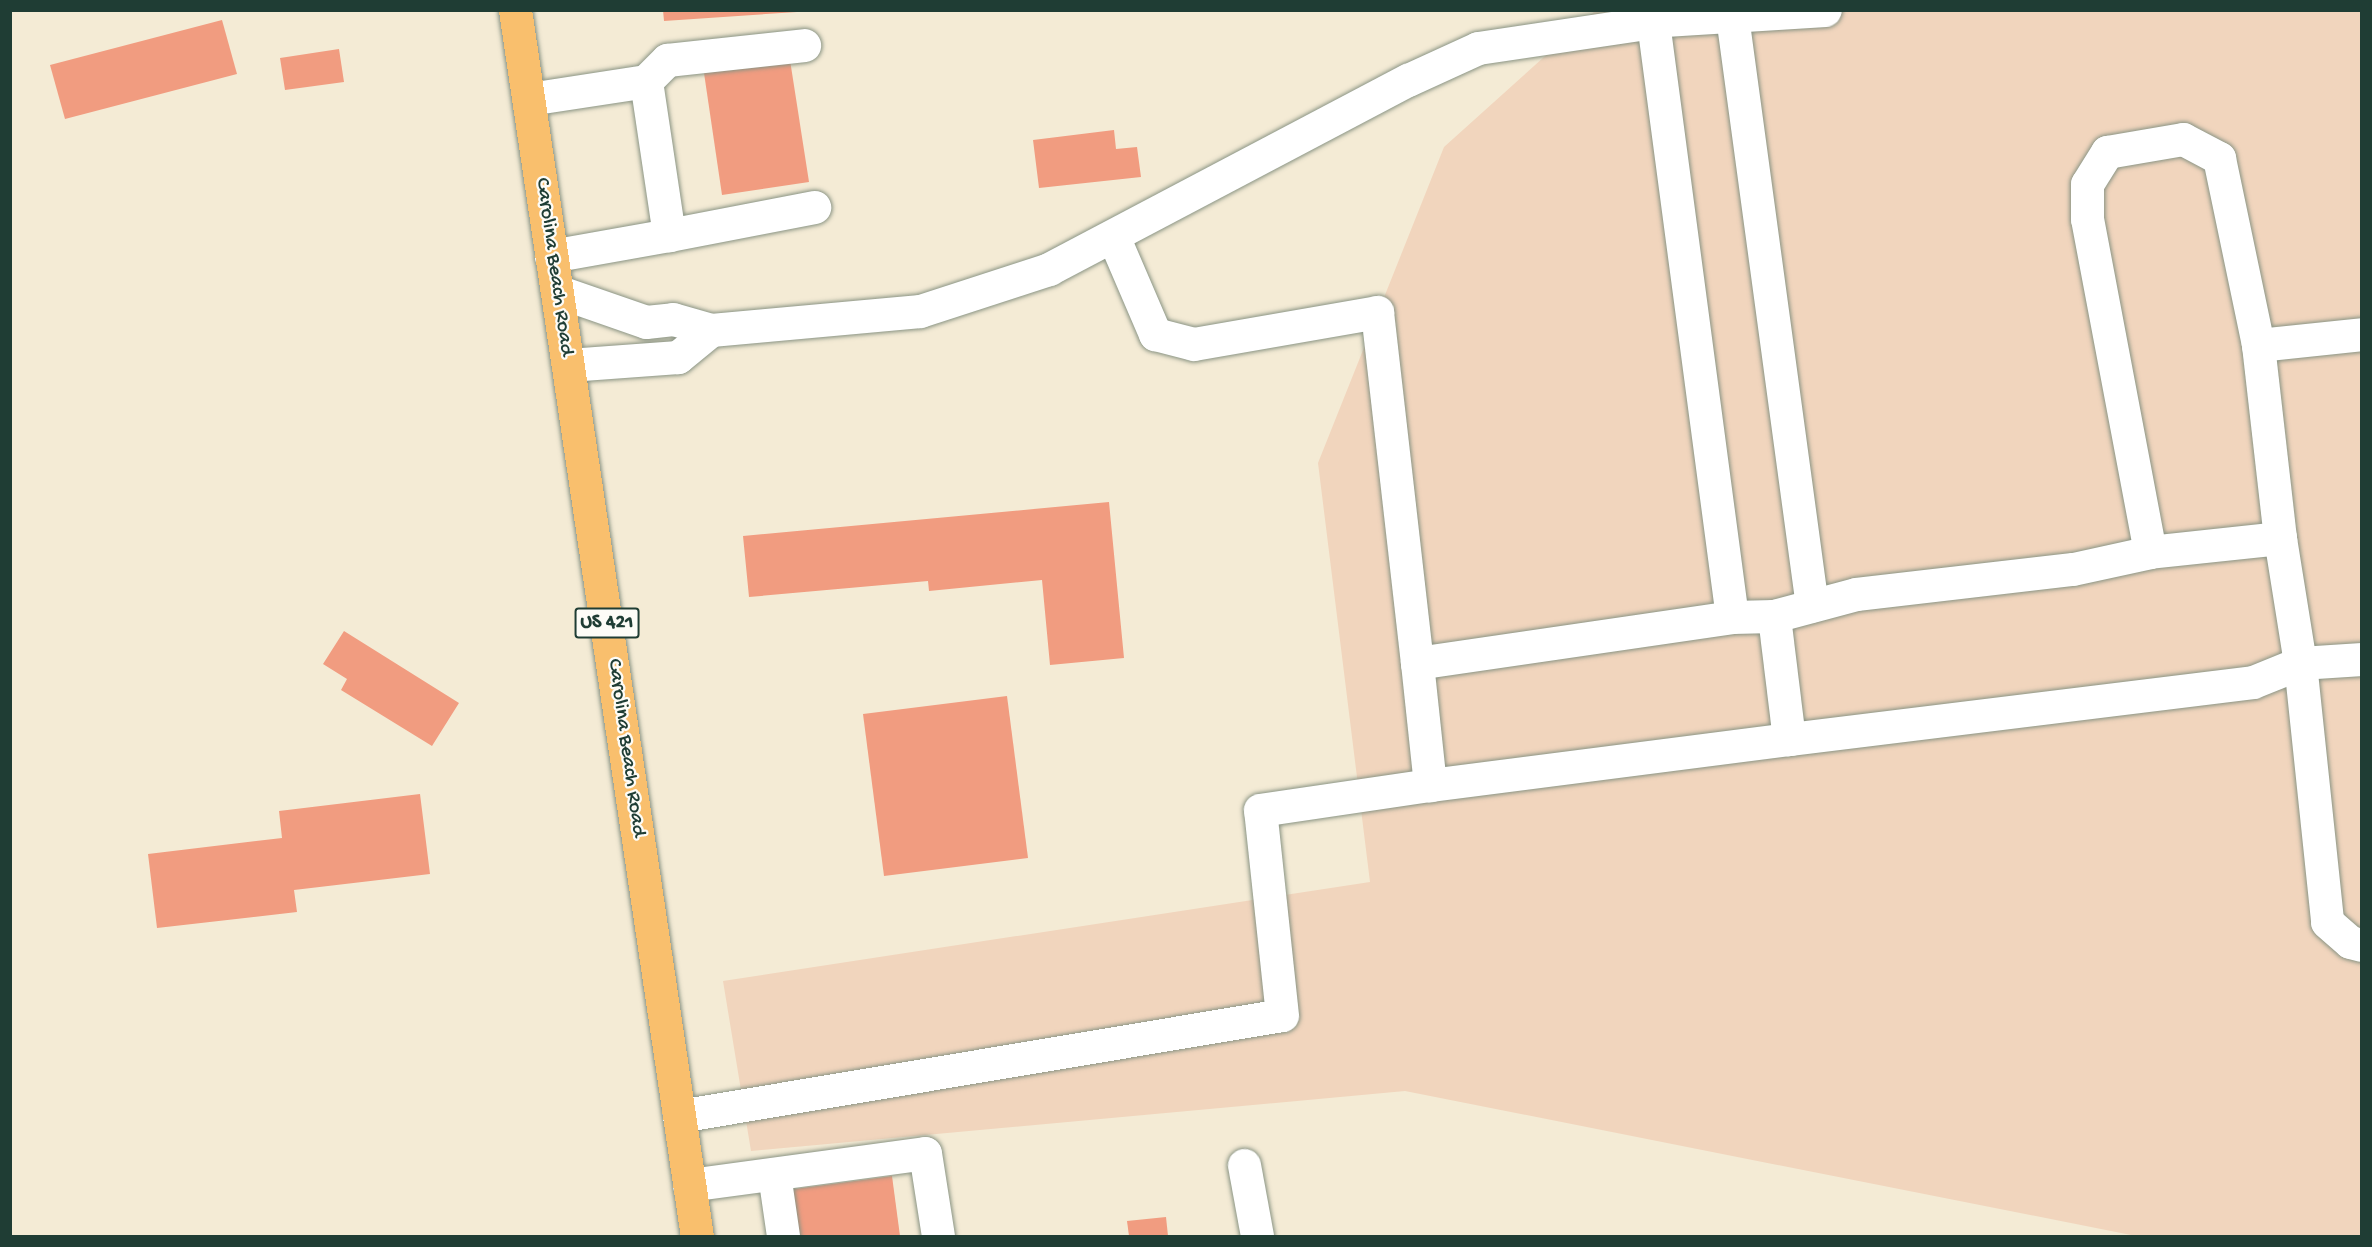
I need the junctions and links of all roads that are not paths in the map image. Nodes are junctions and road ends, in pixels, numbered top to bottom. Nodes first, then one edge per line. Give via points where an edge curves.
1 (515, 10) edge
2 (1825, 10) edge
3 (1732, 16) junction
4 (1653, 22) junction
5 (804, 45) dead end
6 (646, 81) junction
7 (529, 99) junction
8 (814, 207) dead end
9 (669, 235) junction
10 (1113, 236) junction
11 (552, 256) junction
12 (557, 291) junction
13 (711, 330) junction
14 (2361, 334) edge
15 (2258, 345) junction
16 (568, 365) junction
17 (2280, 538) junction
18 (2150, 552) junction
19 (1812, 606) junction
20 (1774, 616) junction
21 (1732, 617) junction
22 (2361, 659) edge
23 (1417, 663) junction
24 (2300, 663) junction
25 (1789, 739) junction
26 (1430, 785) junction
27 (2361, 945) edge
28 (679, 1116) junction
29 (1244, 1165) dead end
30 (774, 1174) junction
31 (689, 1185) junction
32 (697, 1236) edge
33 (783, 1236) edge
34 (938, 1236) edge
35 (1257, 1236) edge

1 - 7 highway, Carolina Beach Road / US 421
2 - 3 lane
3 - 4 lane
3 - 19 lane
4 - 10 lane via 1478,48 1408,80
4 - 21 lane
5 - 6 lane via 668,60
6 - 7 lane
6 - 9 lane
7 - 11 highway, Carolina Beach Road / US 421
8 - 9 lane
9 - 11 lane
10 - 13 lane via 1049,269 920,311
10 - 23 lane via 1155,334 1194,344 1377,312
11 - 12 highway, Carolina Beach Road / US 421
12 - 13 lane via 646,322 673,319
12 - 16 highway, Carolina Beach Road / US 421
13 - 16 lane via 678,357
14 - 15 lane
15 - 17 lane
15 - 18 lane via 2219,158 2183,139 2107,152 2087,184 2088,219
16 - 28 highway, Carolina Beach Road / US 421
17 - 18 lane
17 - 24 lane
18 - 19 lane via 2073,569 1856,594
19 - 20 lane
20 - 21 lane
20 - 25 lane
21 - 23 lane
22 - 24 lane
23 - 26 lane
24 - 25 lane via 2253,682
24 - 27 lane via 2327,922 2350,942
25 - 26 lane
26 - 28 lane via 1260,810 1282,1015
28 - 31 highway, Carolina Beach Road / US 421
29 - 35 lane
30 - 31 lane
30 - 33 lane
30 - 34 lane via 925,1153
31 - 32 highway, Carolina Beach Road / US 421

